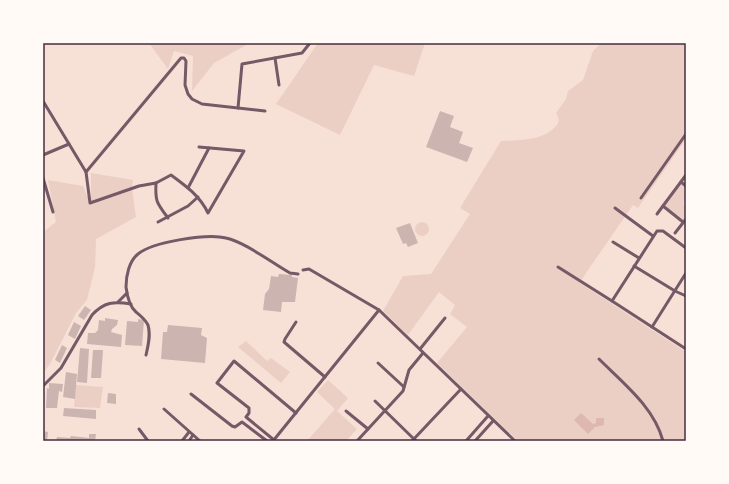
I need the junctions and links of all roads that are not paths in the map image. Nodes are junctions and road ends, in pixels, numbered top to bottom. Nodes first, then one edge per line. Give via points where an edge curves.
1 (310, 43) edge
2 (275, 58) junction
3 (279, 85) dead end
4 (43, 101) edge
5 (238, 108) junction
6 (265, 111) dead end
7 (686, 134) edge
8 (69, 144) junction
9 (199, 147) dead end
10 (209, 148) junction
11 (43, 155) edge
12 (86, 172) junction
13 (686, 175) edge
14 (43, 178) edge
15 (681, 182) junction
16 (156, 183) junction
17 (686, 186) edge
18 (188, 188) junction
19 (198, 197) junction
20 (641, 198) dead end
21 (663, 206) junction
22 (615, 208) dead end
23 (53, 212) dead end
24 (657, 214) dead end
25 (168, 218) junction
26 (686, 219) edge
27 (158, 222) dead end
28 (683, 222) junction
29 (675, 233) dead end
30 (654, 236) junction
31 (613, 242) dead end
32 (686, 248) edge
33 (639, 258) junction
34 (634, 266) junction
35 (558, 268) dead end
36 (303, 270) dead end
37 (686, 273) edge
38 (298, 274) dead end
39 (675, 291) junction
40 (127, 293) junction
41 (686, 296) edge
42 (612, 301) junction
43 (118, 302) junction
44 (131, 304) junction
45 (378, 310) junction
46 (445, 318) dead end
47 (296, 322) dead end
48 (652, 326) junction
49 (420, 349) junction
50 (686, 349) edge
51 (423, 353) junction
52 (146, 355) dead end
53 (599, 359) dead end
54 (378, 363) dead end
55 (325, 377) junction
56 (43, 386) edge
57 (404, 387) junction
58 (461, 388) junction
59 (191, 394) dead end
60 (374, 401) dead end
61 (164, 409) dead end
62 (346, 411) dead end
63 (384, 412) junction
64 (296, 413) junction
65 (488, 416) junction
66 (493, 421) junction
67 (139, 429) dead end
68 (368, 429) junction
69 (189, 432) junction
70 (193, 436) junction
71 (274, 440) edge
72 (414, 440) edge
73 (148, 441) edge
74 (182, 441) edge
75 (189, 441) edge
76 (200, 441) edge
77 (267, 441) edge
78 (357, 441) edge
79 (466, 441) edge
80 (475, 441) edge
81 (515, 441) edge
82 (663, 441) edge

1 - 2 street via 302,54
2 - 3 street
2 - 5 street via 242,64
4 - 8 street
5 - 6 street
5 - 12 street via 202,104 192,99 185,86 186,61 181,58
7 - 20 street
8 - 11 street
8 - 12 street
9 - 10 street
10 - 18 street
10 - 19 street via 244,151 208,213
12 - 16 street via 90,203 139,186
13 - 15 street
14 - 23 street
15 - 17 street
15 - 21 street
16 - 18 street via 171,175
16 - 25 street via 157,203
18 - 19 street
19 - 25 street
21 - 24 street
21 - 28 street
22 - 30 street
25 - 27 street
26 - 28 street
28 - 29 street
30 - 32 street via 658,231 663,231
30 - 33 street
31 - 33 street
33 - 34 street
34 - 39 street
34 - 42 street
35 - 42 street
36 - 45 street via 309,269
37 - 39 street
38 - 40 street via 290,273 236,241 207,236 159,244 138,254 128,274
39 - 41 street
39 - 48 street
40 - 43 street
40 - 44 street
42 - 48 street
43 - 44 street
43 - 56 street via 99,308 92,315 61,368
44 - 52 street via 144,319 149,330
45 - 49 street
45 - 55 street
46 - 49 street
47 - 55 street via 284,342
48 - 50 street
49 - 51 street
51 - 57 street via 409,370
51 - 58 street
53 - 82 street via 652,415
54 - 57 street
55 - 64 street
57 - 63 street
58 - 65 street
58 - 72 street
59 - 77 street via 232,426 235,427 242,422
60 - 63 street
61 - 69 street
62 - 68 street
63 - 68 street
63 - 72 street
64 - 71 street
64 - 71 street via 234,361 217,383 249,408 246,417
65 - 66 street
65 - 79 street
66 - 80 street
66 - 81 street
67 - 73 street
68 - 78 street
69 - 70 street
69 - 74 street
70 - 75 street
70 - 76 street

